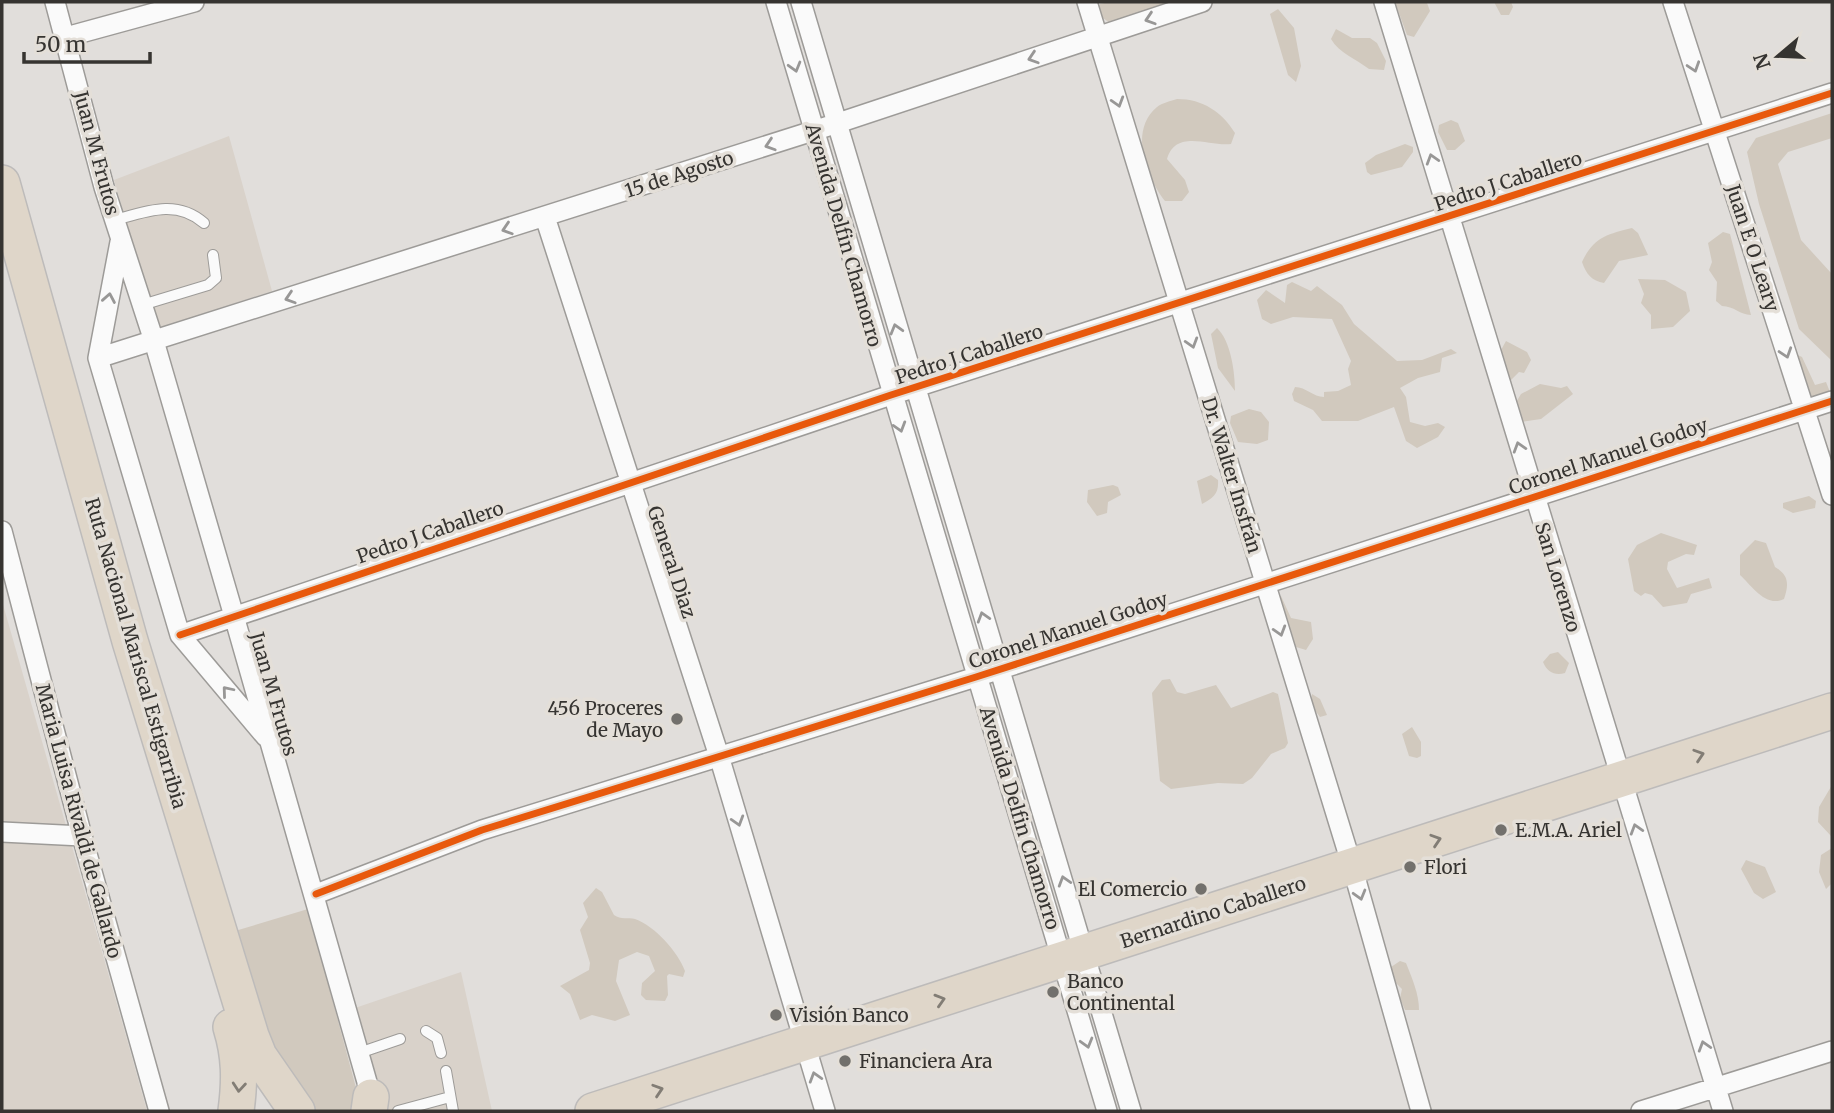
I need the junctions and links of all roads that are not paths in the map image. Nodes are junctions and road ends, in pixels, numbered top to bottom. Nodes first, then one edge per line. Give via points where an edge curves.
1 (55, 2) edge
2 (194, 2) edge
3 (776, 2) edge
4 (801, 2) edge
5 (1087, 2) edge
6 (1202, 2) edge
7 (1384, 2) edge
8 (1673, 2) edge
9 (66, 37) junction
10 (1098, 37) junction
11 (1832, 93) edge
12 (838, 123) junction
13 (1715, 129) junction
14 (814, 131) junction
15 (2, 183) edge
16 (545, 217) junction
17 (1449, 218) junction
18 (204, 223) dead end
19 (118, 229) junction
20 (2, 244) edge
21 (213, 255) dead end
22 (1179, 302) junction
23 (142, 305) junction
24 (154, 341) junction
25 (98, 358) junction
26 (913, 388) junction
27 (891, 395) junction
28 (1832, 401) edge
29 (1804, 410) junction
30 (628, 481) junction
31 (1832, 495) edge
32 (1533, 496) junction
33 (2, 531) edge
34 (1265, 582) junction
35 (234, 616) junction
36 (180, 635) junction
37 (999, 669) junction
38 (976, 677) junction
39 (1832, 711) edge
40 (271, 743) junction
41 (719, 756) junction
42 (1621, 780) junction
43 (2, 832) edge
44 (82, 836) junction
45 (1352, 866) junction
46 (316, 894) junction
47 (1075, 958) junction
48 (426, 1031) dead end
49 (400, 1039) dead end
50 (804, 1043) junction
51 (1832, 1051) edge
52 (359, 1053) junction
53 (441, 1053) dead end
54 (446, 1071) dead end
55 (1717, 1087) junction
56 (450, 1097) junction
57 (378, 1108) edge
58 (159, 1111) edge
59 (236, 1111) edge
60 (297, 1111) edge
61 (453, 1111) edge
62 (593, 1111) edge
63 (825, 1111) edge
64 (1107, 1111) edge
65 (1131, 1111) edge
66 (1421, 1111) edge
67 (1641, 1111) edge
68 (1723, 1111) edge

1 - 9 street, Juan M Frutos
2 - 9 street
3 -> 14 street, Avenida Delfin Chamorro
4 - 12 street, Avenida Delfin Chamorro
5 - 10 street, Dr. Walter Insfrán
6 -> 10 street, 15 de Agosto
17 -> 7 street, San Lorenzo
8 -> 13 street, Juan E O Leary
9 - 19 street, Juan M Frutos
10 -> 12 street, 15 de Agosto
10 -> 22 street, Dr. Walter Insfrán
11 - 13 street, Pedro J Caballero
12 - 14 street, 15 de Agosto
26 -> 12 street, Avenida Delfin Chamorro
13 - 17 street, Pedro J Caballero
13 -> 29 street, Juan E O Leary
14 -> 16 street, 15 de Agosto
14 - 27 street, Avenida Delfin Chamorro
15 - 60 highway, Ruta Nacional Mariscal Estigarribia via 130,640 247,1023 259,1056
16 -> 24 street, 15 de Agosto
16 - 30 street, General Diaz
17 - 22 street, Pedro J Caballero
32 -> 17 street, San Lorenzo
18 - 19 lane via 192,212 172,208
19 - 23 street, Juan M Frutos
25 -> 19 street
20 -> 59 highway, Ruta Nacional Mariscal Estigarribia via 237,1048 240,1080
21 - 23 lane via 216,278 208,285
22 - 26 street, Pedro J Caballero
22 -> 34 street, Dr. Walter Insfrán
23 - 24 street, Juan M Frutos
24 - 25 street, 15 de Agosto
24 - 35 street, Juan M Frutos
25 - 36 street
26 - 27 street, Pedro J Caballero
37 -> 26 street, Avenida Delfin Chamorro
27 - 30 street, Pedro J Caballero
27 -> 38 street, Avenida Delfin Chamorro
28 - 29 street, Coronel Manuel Godoy
29 - 31 street, Juan E O Leary
29 - 32 street, Coronel Manuel Godoy
30 - 35 street, Pedro J Caballero
30 - 41 street, General Diaz
32 - 34 street, Coronel Manuel Godoy
32 - 42 street, San Lorenzo
33 - 44 street, Maria Luisa Rivaldi de Gallardo
34 - 37 street, Coronel Manuel Godoy
34 -> 45 street, Dr. Walter Insfrán
35 - 36 street, Pedro J Caballero
35 - 40 street, Juan M Frutos
40 -> 36 street
37 - 38 street, Coronel Manuel Godoy
47 -> 37 street, Avenida Delfin Chamorro
38 - 41 street, Coronel Manuel Godoy
38 - 47 street, Avenida Delfin Chamorro
42 -> 39 highway, Bernardino Caballero
40 - 46 street, Juan M Frutos
41 - 46 street, Coronel Manuel Godoy via 482,830
41 -> 50 street, General Diaz
45 -> 42 highway, Bernardino Caballero
55 -> 42 street, San Lorenzo
43 - 44 street
44 - 58 street, Maria Luisa Rivaldi de Gallardo
45 - 47 highway, Bernardino Caballero
45 -> 66 street, Dr. Walter Insfrán
46 - 52 street, Juan M Frutos
50 -> 47 highway, Bernardino Caballero
47 -> 64 street, Avenida Delfin Chamorro
47 - 65 street, Avenida Delfin Chamorro
48 - 53 lane via 437,1038
49 - 52 lane
62 -> 50 highway, Bernardino Caballero
63 -> 50 street, General Diaz
51 - 55 street
52 - 57 street, Juan M Frutos
54 - 56 lane
55 - 67 street
55 - 68 street, San Lorenzo
56 - 57 lane
56 - 61 lane

